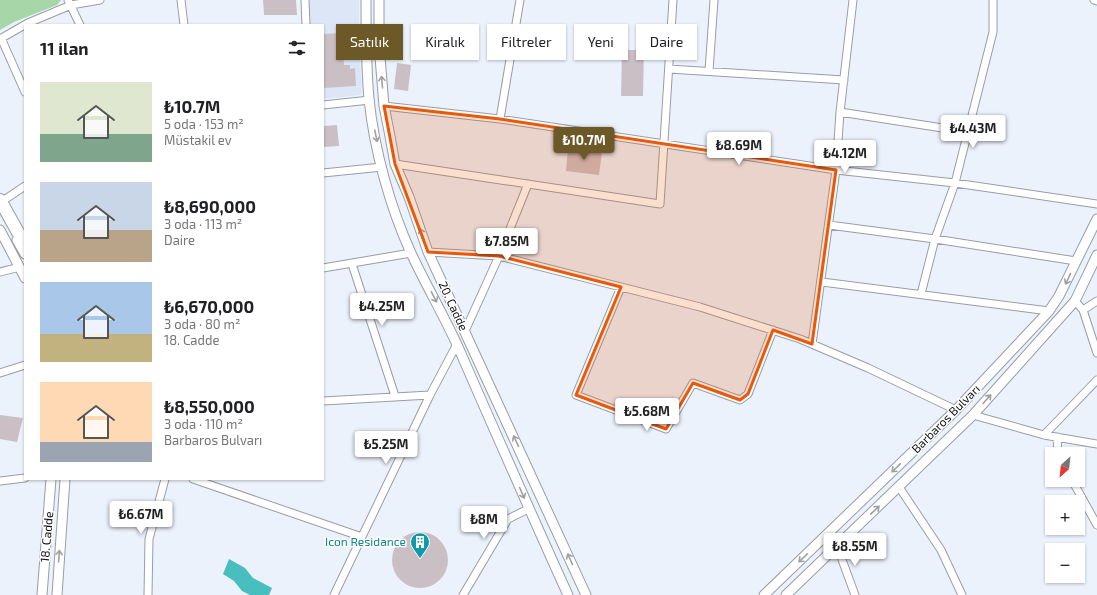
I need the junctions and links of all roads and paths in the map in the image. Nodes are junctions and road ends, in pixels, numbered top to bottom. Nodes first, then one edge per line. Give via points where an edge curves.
1 (100, 0) edge
2 (181, 0) edge
3 (305, 0) edge
4 (366, 0) edge
5 (379, 0) edge
6 (520, 0) edge
7 (673, 0) edge
8 (714, 0) edge
9 (853, 0) edge
10 (993, 0) edge
11 (69, 3) edge
12 (26, 24) edge
13 (80, 24) edge
14 (184, 24) edge
15 (306, 24) edge
16 (24, 25) edge
17 (1, 38) edge
18 (669, 69) junction
19 (709, 71) junction
20 (844, 80) junction
21 (24, 90) edge
22 (370, 100) junction
23 (324, 105) edge
24 (384, 106) junction
25 (840, 112) junction
26 (500, 120) junction
27 (968, 132) junction
28 (665, 146) junction
29 (395, 164) junction
30 (382, 167) junction
31 (836, 170) junction
32 (324, 173) edge
33 (955, 183) junction
34 (528, 184) junction
35 (24, 187) edge
36 (1097, 204) edge
37 (0, 205) edge
38 (1097, 219) edge
39 (829, 225) junction
40 (0, 230) edge
41 (935, 239) junction
42 (0, 241) edge
43 (24, 243) edge
44 (24, 252) edge
45 (428, 252) junction
46 (411, 253) junction
47 (1097, 255) edge
48 (499, 256) junction
49 (1076, 261) junction
50 (352, 264) junction
51 (19, 265) junction
52 (324, 268) edge
53 (0, 272) edge
54 (24, 276) edge
55 (822, 282) junction
56 (621, 287) junction
57 (921, 294) junction
58 (1075, 301) junction
59 (1097, 301) edge
60 (1083, 310) junction
61 (1049, 311) junction
62 (773, 330) junction
63 (465, 331) junction
64 (457, 344) junction
65 (812, 344) junction
66 (1097, 353) edge
67 (24, 365) edge
68 (0, 373) edge
69 (1097, 380) edge
70 (430, 395) junction
71 (395, 396) junction
72 (324, 401) edge
73 (956, 410) junction
74 (973, 414) junction
75 (1044, 435) junction
76 (1057, 437) junction
77 (1097, 444) edge
78 (1058, 447) edge
79 (24, 478) edge
80 (0, 480) edge
81 (52, 480) edge
82 (65, 480) edge
83 (165, 480) edge
84 (196, 480) edge
85 (899, 487) junction
86 (1076, 487) edge
87 (528, 509) junction
88 (1097, 525) edge
89 (362, 537) junction
90 (836, 546) junction
91 (42, 595) edge
92 (57, 595) edge
93 (148, 595) edge
94 (334, 595) edge
95 (463, 595) edge
96 (568, 595) edge
97 (586, 595) edge
98 (764, 595) edge
99 (786, 595) edge
100 (855, 595) edge
101 (962, 595) edge

1 - 11 street
2 - 14 street
3 - 15 street
4 - 22 street, 20. Cadde via 366,52
24 -> 5 street, 20. Cadde via 379,45
6 - 26 street
7 - 18 street
8 - 19 street
9 - 20 street
10 - 27 street via 993,32
11 - 12 street
11 - 13 street
16 - 17 street
17 - 21 street
18 - 19 street
18 - 28 street
19 - 20 street
20 - 25 street
22 - 23 street
22 -> 30 street, 20. Cadde
24 - 26 street
24 - 29 street, 20. Cadde
25 - 27 street
25 - 31 street
26 - 28 street
27 - 33 street
28 - 31 street
28 - 34 street via 660,204
29 - 34 street
45 -> 29 street, 20. Cadde
30 - 32 street
30 - 46 street, 20. Cadde
31 - 33 street
31 - 39 street
33 - 36 street
33 - 41 street
34 - 48 street
35 - 37 street
37 - 43 main road
37 - 44 street
38 - 49 street, Barbaros Bulvarı
39 - 41 street
39 - 55 street
40 - 51 street
41 - 49 street
41 - 57 street
42 - 51 street via 12,260
45 - 48 street
45 - 63 street, 20. Cadde
46 - 50 street
46 -> 64 street, 20. Cadde
47 - 58 street, Barbaros Bulvarı
48 - 56 street
48 - 63 street
49 -> 61 street, Barbaros Bulvarı via 1060,296
50 - 52 street
50 - 71 street
51 - 53 street
51 - 54 street
55 - 57 street
55 - 65 street
56 - 62 street via 700,307
56 - 62 street via 576,395 666,429 693,383 740,400 748,394
57 - 61 street
58 - 60 street
74 -> 58 street, Barbaros Bulvarı
59 - 60 street
60 - 66 street
61 - 73 street, Barbaros Bulvarı
62 - 65 street
97 -> 63 street, 20. Cadde
64 - 70 street
64 -> 87 street, 20. Cadde
65 - 73 street
67 - 68 street
69 - 75 street
70 - 71 street
70 - 89 street
71 - 72 street
73 -> 98 street, Barbaros Bulvarı
74 - 75 street
74 - 85 street, Barbaros Bulvarı
75 - 76 street
76 - 77 street
76 - 78 street
79 - 80 street
81 - 91 street, 18. Cadde
92 -> 82 street, 18. Cadde
83 - 93 street via 149,539
84 - 89 street
90 -> 85 street, Barbaros Bulvarı
85 - 101 street via 941,550
86 - 88 street
87 - 95 street via 508,519
87 - 96 street, 20. Cadde
89 - 94 street
90 - 99 street, Barbaros Bulvarı
90 - 100 street

